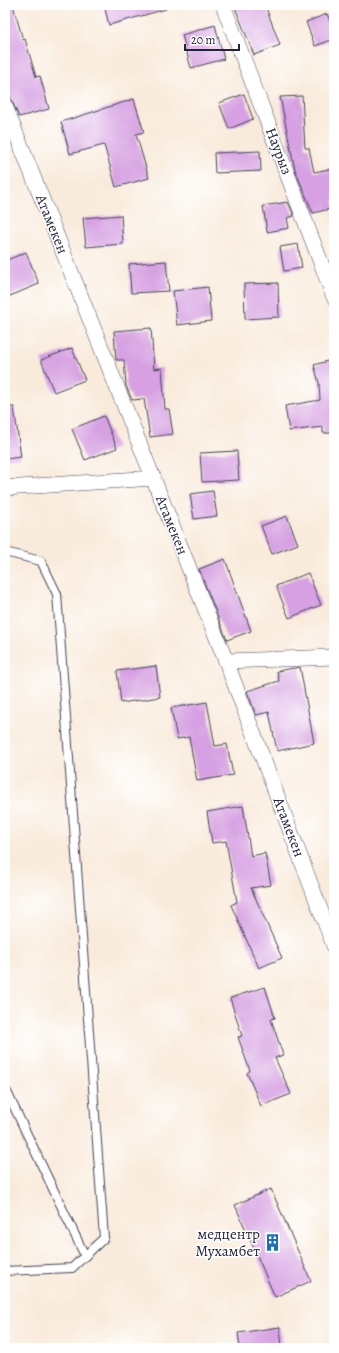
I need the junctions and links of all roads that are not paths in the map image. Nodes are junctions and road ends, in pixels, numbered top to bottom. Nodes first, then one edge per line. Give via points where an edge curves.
1 (223, 5) edge
2 (5, 106) edge
3 (334, 297) edge
4 (154, 478) junction
5 (5, 488) edge
6 (5, 553) edge
7 (334, 657) edge
8 (226, 661) junction
9 (334, 946) edge
10 (5, 1088) edge
11 (85, 1256) junction
12 (5, 1272) edge

1 - 3 street, Наурыз
2 - 4 street, Атамекен
4 - 5 street
4 - 8 street, Атамекен
6 - 11 lane via 41,561 57,594 104,1238
7 - 8 street
8 - 9 street, Атамекен
10 - 11 lane
11 - 12 lane via 72,1268

